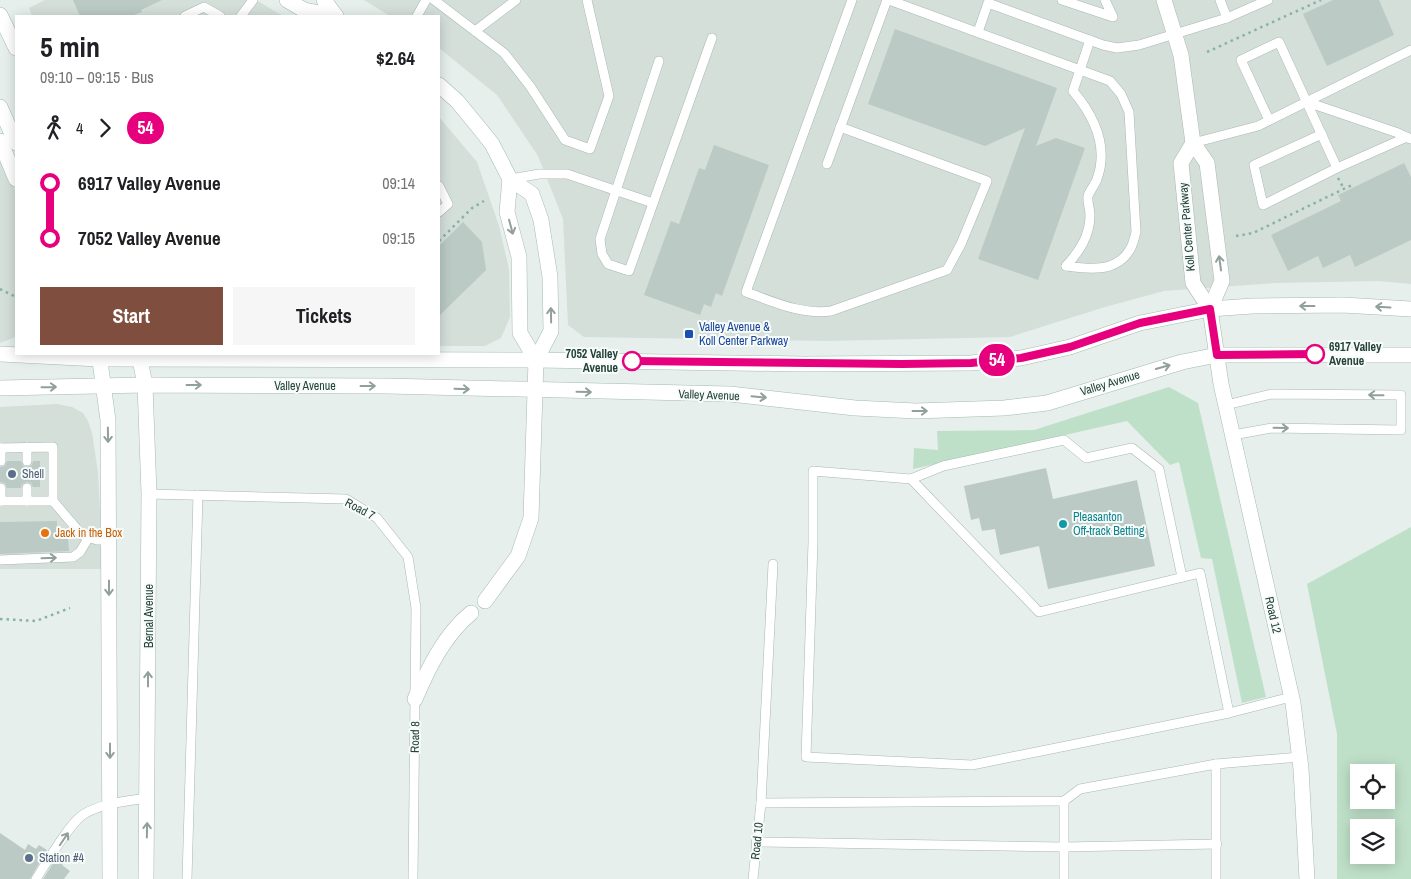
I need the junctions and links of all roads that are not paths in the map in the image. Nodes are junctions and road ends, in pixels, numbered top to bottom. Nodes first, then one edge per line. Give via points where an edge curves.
1 (253, 0) edge
2 (287, 0) edge
3 (324, 0) edge
4 (426, 0) edge
5 (434, 0) edge
6 (516, 0) edge
7 (587, 0) edge
8 (888, 0) edge
9 (1062, 0) edge
10 (1106, 0) edge
11 (1164, 0) edge
12 (1220, 0) edge
13 (1268, 0) edge
14 (850, 1) edge
15 (204, 4) edge
16 (0, 15) edge
17 (187, 15) edge
18 (219, 15) edge
19 (241, 15) edge
20 (330, 15) edge
21 (334, 15) edge
22 (418, 15) edge
23 (1227, 18) junction
24 (475, 31) junction
25 (978, 32) junction
26 (1176, 34) junction
27 (712, 38) dead end
28 (1090, 40) junction
29 (15, 46) edge
30 (1411, 50) edge
31 (660, 61) dead end
32 (1080, 70) junction
33 (440, 86) edge
34 (1307, 102) junction
35 (0, 107) edge
36 (1269, 120) junction
37 (840, 127) junction
38 (1322, 134) junction
39 (1409, 138) edge
40 (0, 141) edge
41 (15, 141) edge
42 (1193, 143) junction
43 (827, 164) dead end
44 (1338, 168) junction
45 (15, 176) edge
46 (510, 179) junction
47 (440, 188) edge
48 (616, 191) junction
49 (653, 203) junction
50 (440, 211) edge
51 (1210, 309) junction
52 (1411, 309) edge
53 (15, 345) edge
54 (0, 350) edge
55 (0, 354) edge
56 (15, 354) edge
57 (50, 355) edge
58 (1217, 355) junction
59 (1411, 355) edge
60 (99, 356) edge
61 (140, 356) edge
62 (331, 357) edge
63 (536, 360) junction
64 (145, 385) junction
65 (103, 386) junction
66 (0, 388) edge
67 (535, 391) junction
68 (1226, 405) junction
69 (1233, 435) junction
70 (1, 448) edge
71 (27, 448) junction
72 (1, 461) edge
73 (27, 461) dead end
74 (911, 479) junction
75 (1, 488) edge
76 (27, 488) dead end
77 (150, 494) junction
78 (198, 495) junction
79 (1, 501) edge
80 (27, 501) junction
81 (53, 501) junction
82 (89, 537) junction
83 (109, 540) junction
84 (0, 560) edge
85 (774, 564) dead end
86 (1182, 577) junction
87 (485, 601) dead end
88 (471, 613) dead end
89 (1291, 697) junction
90 (415, 700) junction
91 (1229, 713) junction
92 (1300, 757) junction
93 (1216, 764) junction
94 (148, 798) junction
95 (1064, 801) junction
96 (761, 803) junction
97 (110, 804) junction
98 (756, 842) junction
99 (1217, 844) junction
100 (1064, 847) junction
101 (36, 879) edge
102 (110, 879) edge
103 (146, 879) edge
104 (187, 879) edge
105 (413, 879) edge
106 (752, 879) edge
107 (1064, 879) edge
108 (1216, 879) edge
109 (1307, 879) edge

1 - 19 lane
2 - 20 main road via 304,10
3 - 21 main road
4 - 22 lane
5 - 24 lane
6 - 24 lane
7 - 24 lane via 610,96 590,149 566,140 504,53
8 - 25 lane
8 - 37 lane
9 - 10 lane via 1113,17
11 - 26 main road
12 - 23 lane
13 - 23 lane
14 - 37 lane via 746,292 804,312 817,313 947,270 987,180
15 - 17 lane
15 - 18 lane
16 - 29 main road
23 - 26 lane
25 - 28 lane via 988,4
25 - 32 lane
26 - 28 lane via 1117,48
26 - 42 main road
27 - 49 lane
28 - 32 lane
30 - 34 lane
31 - 48 lane
32 - 32 lane via 1073,91 1093,119 1102,157 1088,198 1087,235 1079,252 1066,266 1095,270 1122,260 1130,250 1136,232 1129,112 1110,81
33 - 46 main road via 457,101 492,144
34 - 36 lane
34 - 36 lane via 1279,42 1242,60
34 - 38 lane
34 - 39 lane
35 - 41 main road
36 - 42 lane via 1258,126
37 - 43 lane
38 - 44 lane
38 - 44 lane via 1254,165 1263,205
39 - 44 lane
40 - 45 main road
51 -> 42 main road via 1222,281 1207,163
42 - 51 main road, Koll Center Parkway via 1181,163 1193,283
46 - 48 lane via 567,174
46 -> 63 main road via 507,212 519,256 520,333
63 -> 46 main road via 551,331 550,277 541,220 532,194
47 - 50 lane via 448,204
48 - 49 lane
48 - 49 lane via 600,238 602,254 608,264 629,271
52 -> 51 main road via 1334,306
51 - 58 main road, Koll Center Parkway
51 - 63 main road via 1140,323 1070,347 1021,358 971,363
53 - 54 main road
55 - 56 main road
57 - 60 main road
58 - 59 main road, Valley Avenue
67 -> 58 main road, Valley Avenue via 730,394 855,408 916,411 1004,408 1046,403 1182,362
58 - 68 main road, Road 12
60 - 61 main road
60 - 65 main road
61 - 62 main road
61 - 64 main road, Bernal Avenue
62 - 63 main road
63 - 67 main road
64 - 65 main road, Valley Avenue
64 -> 67 main road, Valley Avenue via 386,386
64 - 77 main road, Bernal Avenue
66 -> 65 main road, Valley Avenue
65 -> 83 main road via 108,420
67 - 87 main road via 531,518 518,556
68 - 69 main road, Road 12
69 -> 68 lane via 1272,428 1401,430 1401,395 1271,394
69 - 89 main road, Road 12
70 - 71 lane
70 - 72 lane
71 - 73 lane
71 - 81 lane via 53,447
74 - 86 lane via 1039,612
74 - 86 lane via 943,466 1064,440 1086,458 1132,448 1159,469
74 - 91 lane via 813,471 806,758 972,766
75 - 79 lane
76 - 80 lane
77 - 78 lane, Road 7
94 -> 77 main road, Bernal Avenue
78 - 90 lane, Road 7 via 346,499 377,518 408,557 416,608
78 - 104 lane
79 - 80 lane
80 - 81 lane
81 - 82 lane via 82,535
82 - 83 lane
84 -> 82 lane via 73,557
83 -> 97 main road
85 - 96 lane, Road 10
86 - 91 lane via 1200,573
88 - 90 main road, Road 8 via 444,643
89 - 91 lane
89 - 92 main road, Road 12
90 - 105 lane, Road 8
92 - 93 lane
92 - 109 main road, Road 12
93 - 95 lane via 1080,789
93 - 99 lane
94 - 97 lane
103 -> 94 main road, Bernal Avenue
95 - 96 lane
95 - 100 lane
96 - 98 lane, Road 10
101 -> 97 lane via 83,814
97 - 102 main road
98 - 100 lane
98 - 106 lane, Road 10
99 - 100 lane
99 - 108 lane
100 - 107 lane

